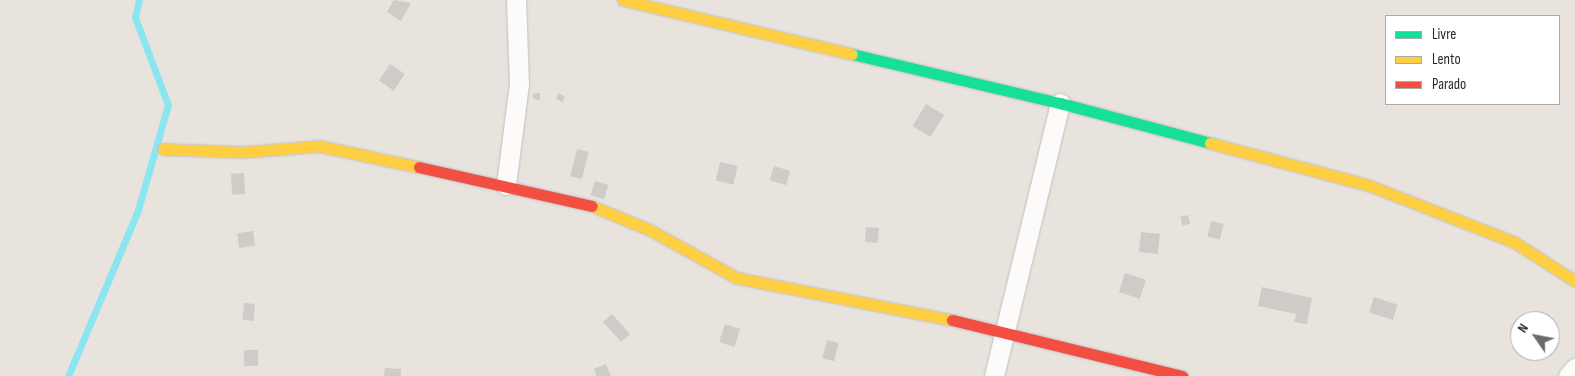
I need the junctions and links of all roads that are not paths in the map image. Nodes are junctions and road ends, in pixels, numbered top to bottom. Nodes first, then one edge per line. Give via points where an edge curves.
1 (516, 0) edge
2 (623, 0) edge
3 (1060, 103) junction
4 (163, 149) dead end
5 (506, 185) junction
6 (1575, 281) edge
7 (1007, 331) junction
8 (1575, 368) edge
9 (994, 376) edge
10 (1182, 376) edge
11 (1568, 376) edge

1 - 5 street via 519,84
2 - 3 street
3 - 6 street via 1368,185 1514,242
3 - 7 street
4 - 5 street via 243,152 319,146
5 - 7 street via 578,200 650,230 737,278
7 - 9 street
7 - 10 street
8 - 11 street

